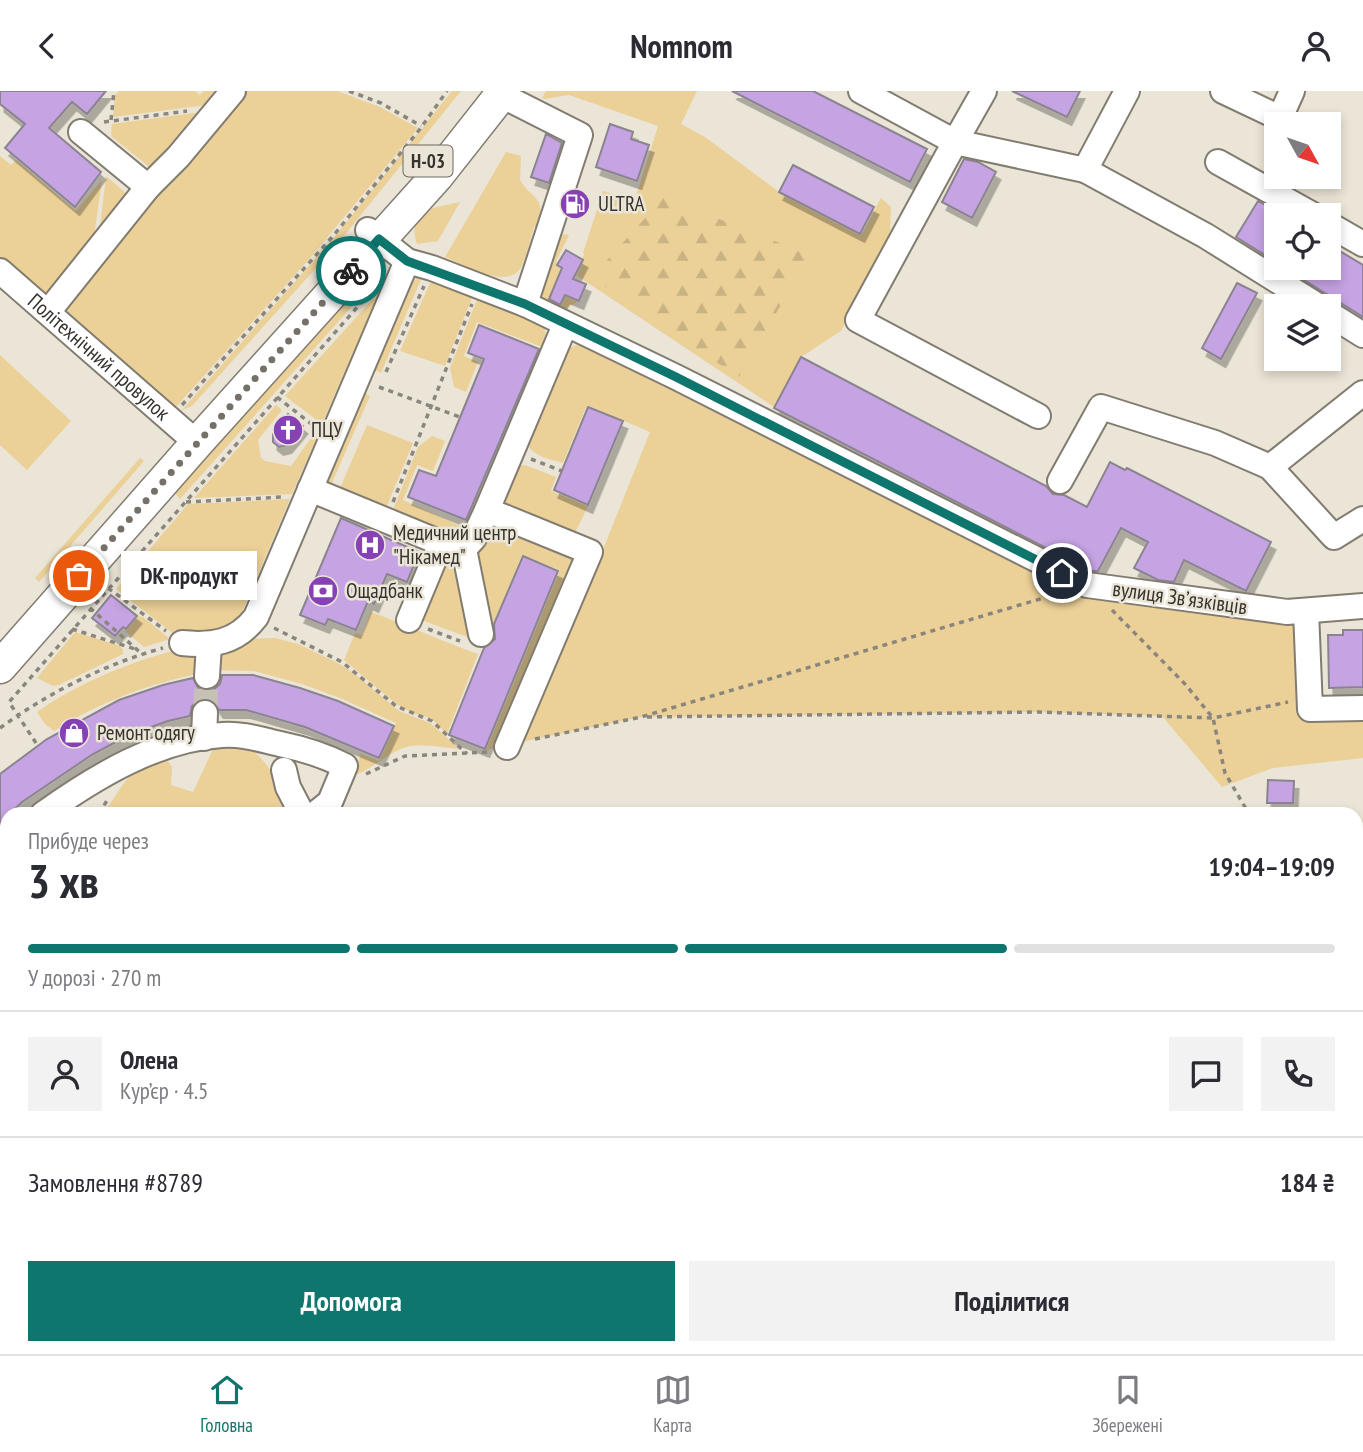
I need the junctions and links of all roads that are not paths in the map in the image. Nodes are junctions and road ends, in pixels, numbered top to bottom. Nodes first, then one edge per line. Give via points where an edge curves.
1 (861, 91) edge
2 (984, 91) edge
3 (1127, 91) edge
4 (1223, 91) edge
5 (1292, 91) edge
6 (497, 92) edge
7 (227, 99) edge
8 (89, 127) road end
9 (955, 142) junction
10 (1218, 162) dead end
11 (1085, 170) junction
12 (148, 187) junction
13 (1291, 203) edge
14 (1341, 231) edge
15 (374, 234) junction
16 (1363, 244) edge
17 (407, 261) junction
18 (0, 271) edge
19 (1299, 294) edge
20 (525, 304) junction
21 (48, 312) junction
22 (1341, 321) edge
23 (565, 325) junction
24 (1363, 335) edge
25 (1363, 393) edge
26 (1038, 416) dead end
27 (187, 429) junction
28 (1270, 467) junction
29 (1060, 481) dead end
30 (308, 493) junction
31 (487, 510) junction
32 (1363, 519) edge
33 (452, 546) junction
34 (1363, 606) edge
35 (1306, 611) junction
36 (409, 620) road end
37 (481, 634) road end
38 (178, 643) road end
39 (209, 645) junction
40 (0, 648) edge
41 (0, 667) edge
42 (207, 676) tunnel mouth
43 (1363, 708) edge
44 (205, 713) tunnel mouth
45 (204, 737) junction
46 (508, 747) road end
47 (284, 770) dead end
48 (54, 807) edge
49 (298, 807) edge
50 (324, 807) edge

1 - 9 street
2 - 9 street
3 - 11 street
4 - 5 street via 1280,118
6 - 15 main road, Н-03 via 436,176
6 - 20 street via 580,135
7 - 12 street
8 - 12 street via 107,154
9 - 11 street
9 - 26 street via 858,320
10 - 13 street
11 - 19 street via 1206,236
12 - 21 street
14 - 16 street
15 - 17 street, вулиця Звʼязківців
15 - 27 main road, Н-03
17 - 20 street, вулиця Звʼязківців
17 - 30 street
18 - 21 street, Політехнічний провулок
20 - 23 street, вулиця Звʼязківців
21 - 27 street, Політехнічний провулок
22 - 24 street
23 - 31 street
23 - 35 street, вулиця Звʼязківців via 1087,585
25 - 28 street
27 - 40 main road, Н-03
27 - 41 main road, Н-03
28 - 29 street via 1215,443 1101,407
28 - 32 street via 1334,537
30 - 33 street
30 - 39 street via 265,622
31 - 33 street via 474,538
31 - 46 street via 590,552
33 - 36 street
33 - 37 street
34 - 35 street, вулиця Звʼязківців
35 - 43 street via 1310,709
38 - 39 street
39 - 42 street
44 - 45 street
45 - 48 street via 123,765
45 - 50 street via 238,735 315,752 345,766
47 - 49 street

